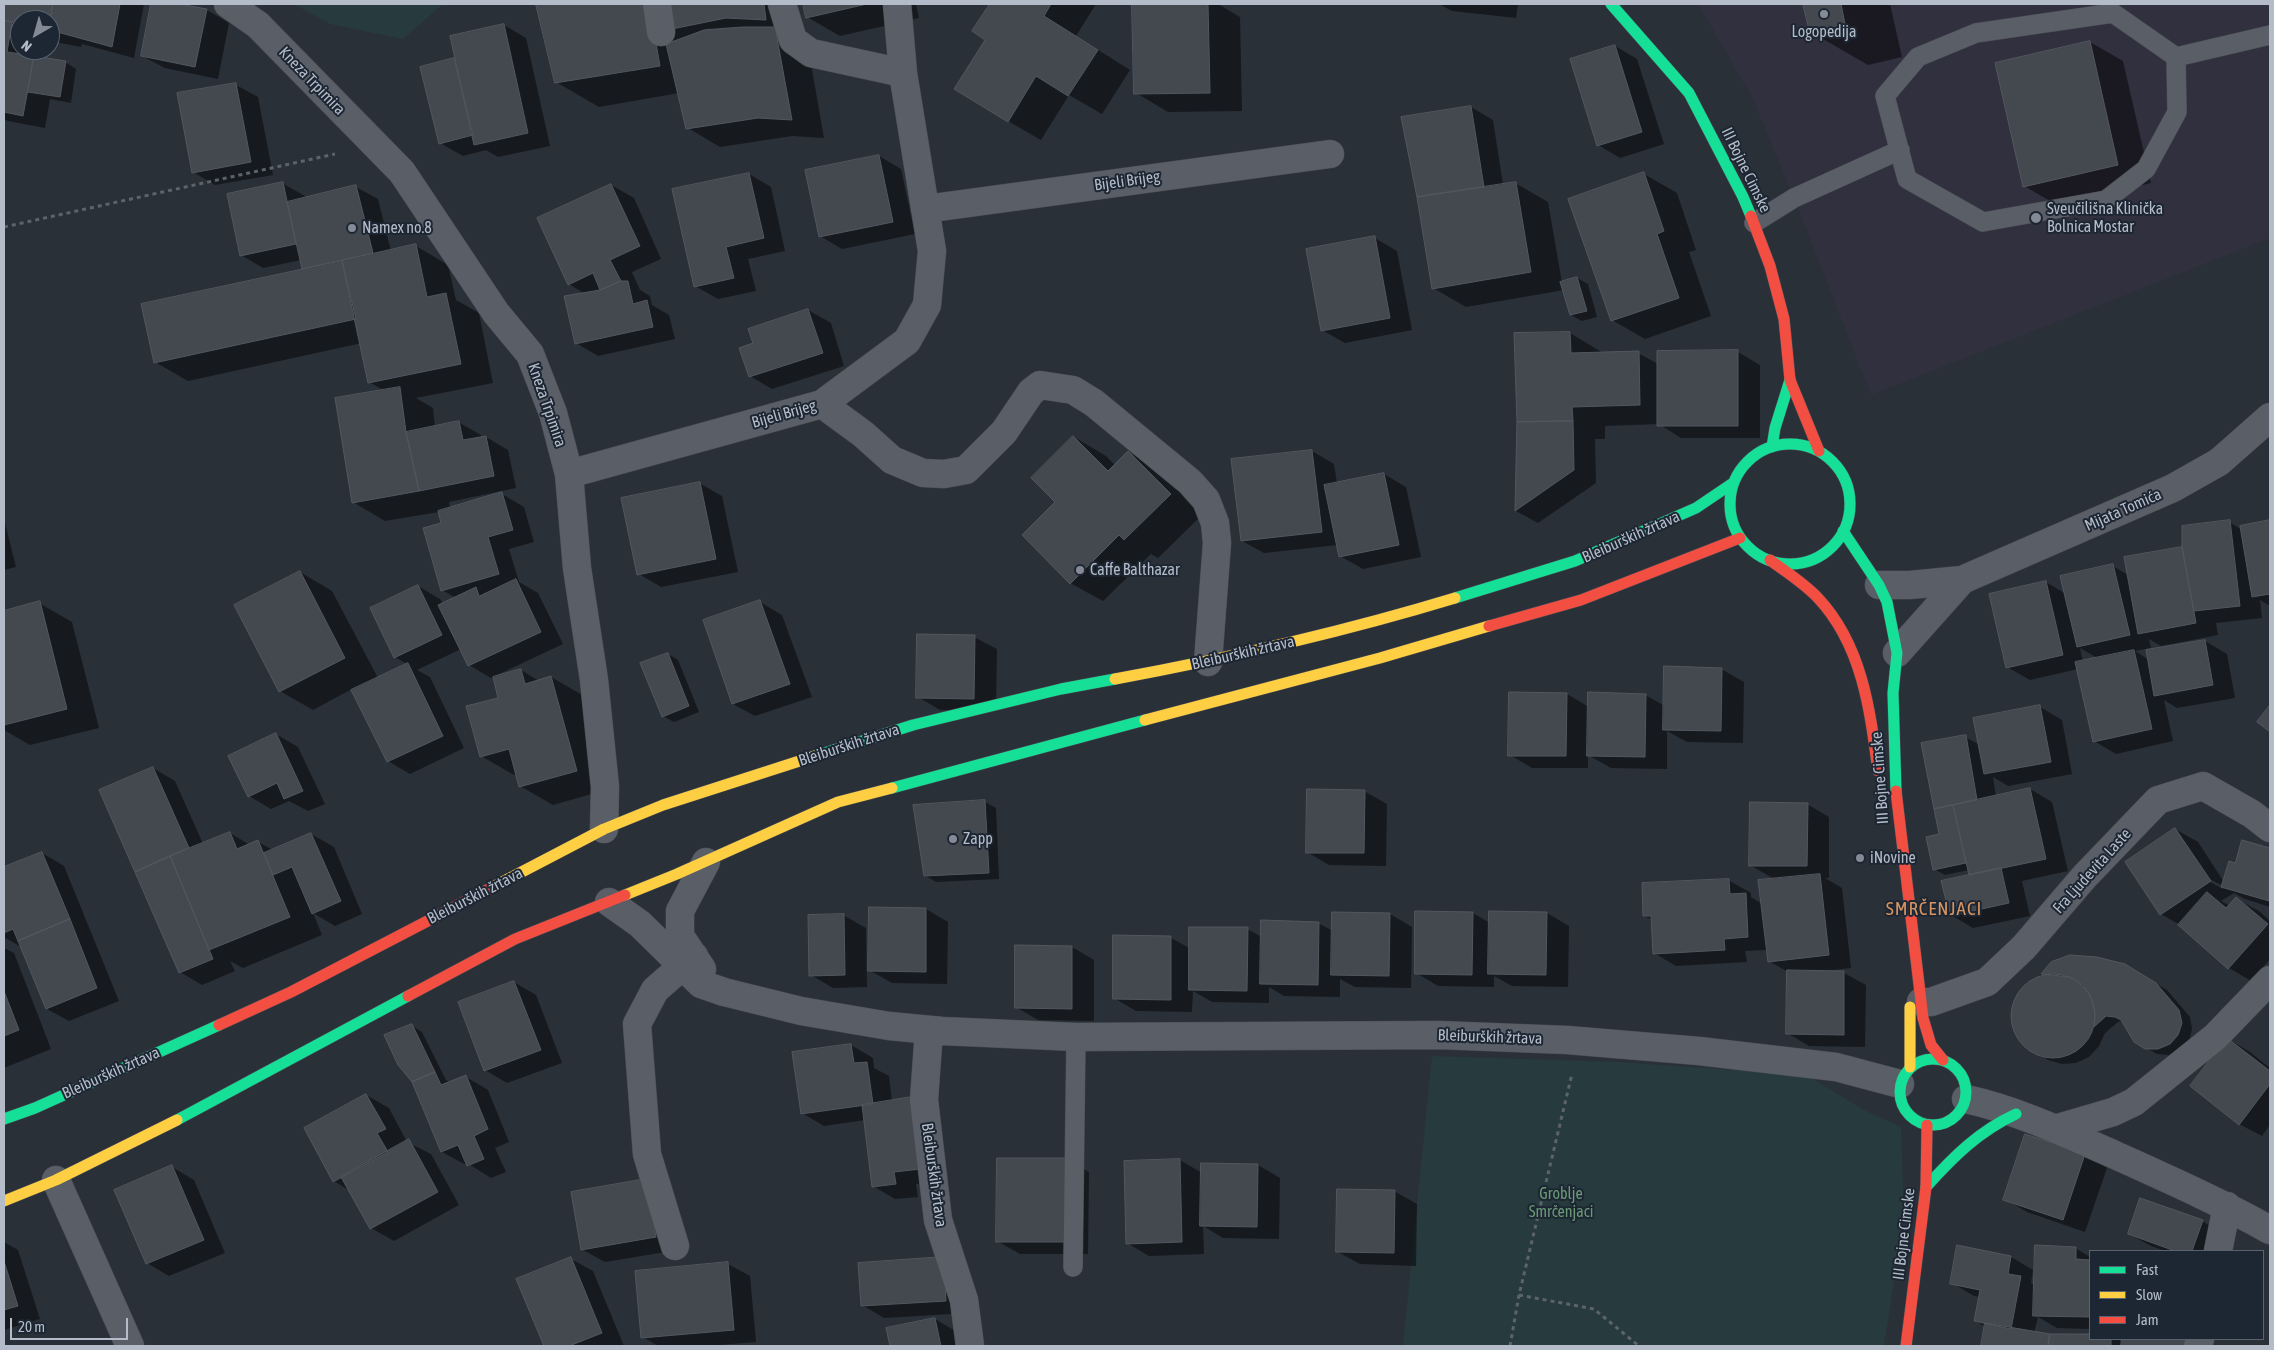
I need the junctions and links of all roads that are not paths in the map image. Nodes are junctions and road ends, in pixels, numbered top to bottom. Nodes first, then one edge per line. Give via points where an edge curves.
1 (228, 4) edge
2 (657, 4) edge
3 (782, 4) edge
4 (897, 4) edge
5 (1611, 4) edge
6 (661, 32) dead end
7 (2270, 35) edge
8 (2176, 57) junction
9 (902, 73) junction
10 (1900, 150) junction
11 (1330, 154) dead end
12 (925, 209) junction
13 (1754, 223) junction
14 (1790, 380) junction
15 (822, 404) junction
16 (2270, 417) edge
17 (1772, 447) junction
18 (1819, 451) junction
19 (569, 474) junction
20 (1733, 482) junction
21 (1844, 531) junction
22 (1740, 538) junction
23 (1770, 560) junction
24 (1962, 580) junction
25 (1880, 585) junction
26 (1897, 654) junction
27 (1208, 662) junction
28 (1880, 782) dead end
29 (2270, 828) edge
30 (604, 829) junction
31 (706, 862) junction
32 (609, 902) junction
33 (688, 962) junction
34 (1906, 974) dead end
35 (2270, 980) edge
36 (1920, 1002) junction
37 (929, 1030) junction
38 (1076, 1037) junction
39 (1943, 1060) junction
40 (1905, 1075) junction
41 (1966, 1098) junction
42 (2016, 1114) junction
43 (2100, 1116) junction
44 (4, 1119) edge
45 (1927, 1125) junction
46 (2055, 1129) junction
47 (2102, 1150) junction
48 (56, 1180) junction
49 (1926, 1187) junction
50 (4, 1201) edge
51 (2227, 1206) junction
52 (2270, 1230) edge
53 (675, 1246) dead end
54 (2218, 1250) edge
55 (1073, 1267) dead end
56 (130, 1346) edge
57 (970, 1346) edge
58 (1906, 1346) edge

1 - 19 street, Kneza Trpimira via 258,25 402,172 496,313 530,354 553,413
2 - 6 street
3 - 9 street via 793,40 812,53
4 - 9 street, Bijeli Brijeg
5 - 13 street, III Bojne Cimske via 1689,93
7 - 8 lane
8 - 10 lane via 2112,13 1976,33 1918,57 1885,96
8 - 10 lane via 2177,112 2146,169 2106,200 1983,222 1907,179
9 - 12 street, Bijeli Brijeg
10 - 13 lane via 1794,198
11 - 12 street, Bijeli Brijeg
12 - 15 street, Bijeli Brijeg via 932,251 927,305 907,341
13 - 14 street, III Bojne Cimske via 1784,319
14 - 17 street, III Bojne Cimske
14 - 18 street, III Bojne Cimske
15 - 19 street, Bijeli Brijeg
15 - 27 street via 892,460 923,473 944,474 966,470 1004,432 1040,384 1073,390 1094,403 1190,482 1206,500 1218,543
16 - 24 street, Mijata Tomića via 2219,462 2172,488
17 - 18 street via 1800,444
17 - 20 street via 1759,452 1744,465
18 - 21 street via 1835,464 1846,481 1850,502
19 - 30 street, Kneza Trpimira via 577,568 606,787
20 - 22 street via 1732,520
20 - 27 street, Bleiburških žrtava via 1696,508 1575,561 1389,618
21 - 23 street via 1820,556 1786,564
21 - 25 street, III Bojne Cimske
22 - 23 street via 1753,551
22 - 31 street via 1581,600 1380,658 838,802
23 - 28 street, III Bojne Cimske via 1807,587 1845,633 1871,718
24 - 25 street, Mijata Tomića
24 - 26 street, Mijata Tomića
25 - 26 street, III Bojne Cimske via 1887,602
26 - 36 street, III Bojne Cimske via 1892,693 1894,778
27 - 30 street, Bleiburških žrtava via 1061,689 913,725 663,806
29 - 36 street, Fra Ljudevita Laste via 2203,786 2158,800 2000,971 1973,988 1931,1002
30 - 44 street, Bleiburških žrtava via 291,992
31 - 32 street
31 - 33 street, Bleiburških žrtava via 680,910 680,936
32 - 33 street, Bleiburških žrtava
32 - 48 street via 514,938 153,1134
33 - 37 street, Bleiburških žrtava via 701,984 724,992 801,1011
33 - 53 street via 655,990 637,1024 647,1154
34 - 40 street via 1911,1019
35 - 43 street via 2215,1037 2134,1102
36 - 39 street, III Bojne Cimske via 1931,1045
37 - 38 street, Bleiburških žrtava
37 - 57 street, Bleiburških žrtava via 924,1100 938,1220 964,1300
38 - 40 street, Bleiburških žrtava via 1439,1035 1699,1050
38 - 55 lane
39 - 40 street via 1924,1059
39 - 41 street via 1959,1071
40 - 45 street via 1899,1095 1902,1105 1908,1115
41 - 42 street
41 - 45 street via 1956,1117 1937,1125
42 - 46 street
42 - 49 street via 1993,1123 1958,1150
43 - 46 street
43 - 47 street via 2096,1126
45 - 49 street, III Bojne Cimske
46 - 47 street
47 - 51 street
48 - 50 street
48 - 56 street
49 - 58 street, III Bojne Cimske
51 - 52 street
51 - 54 street

